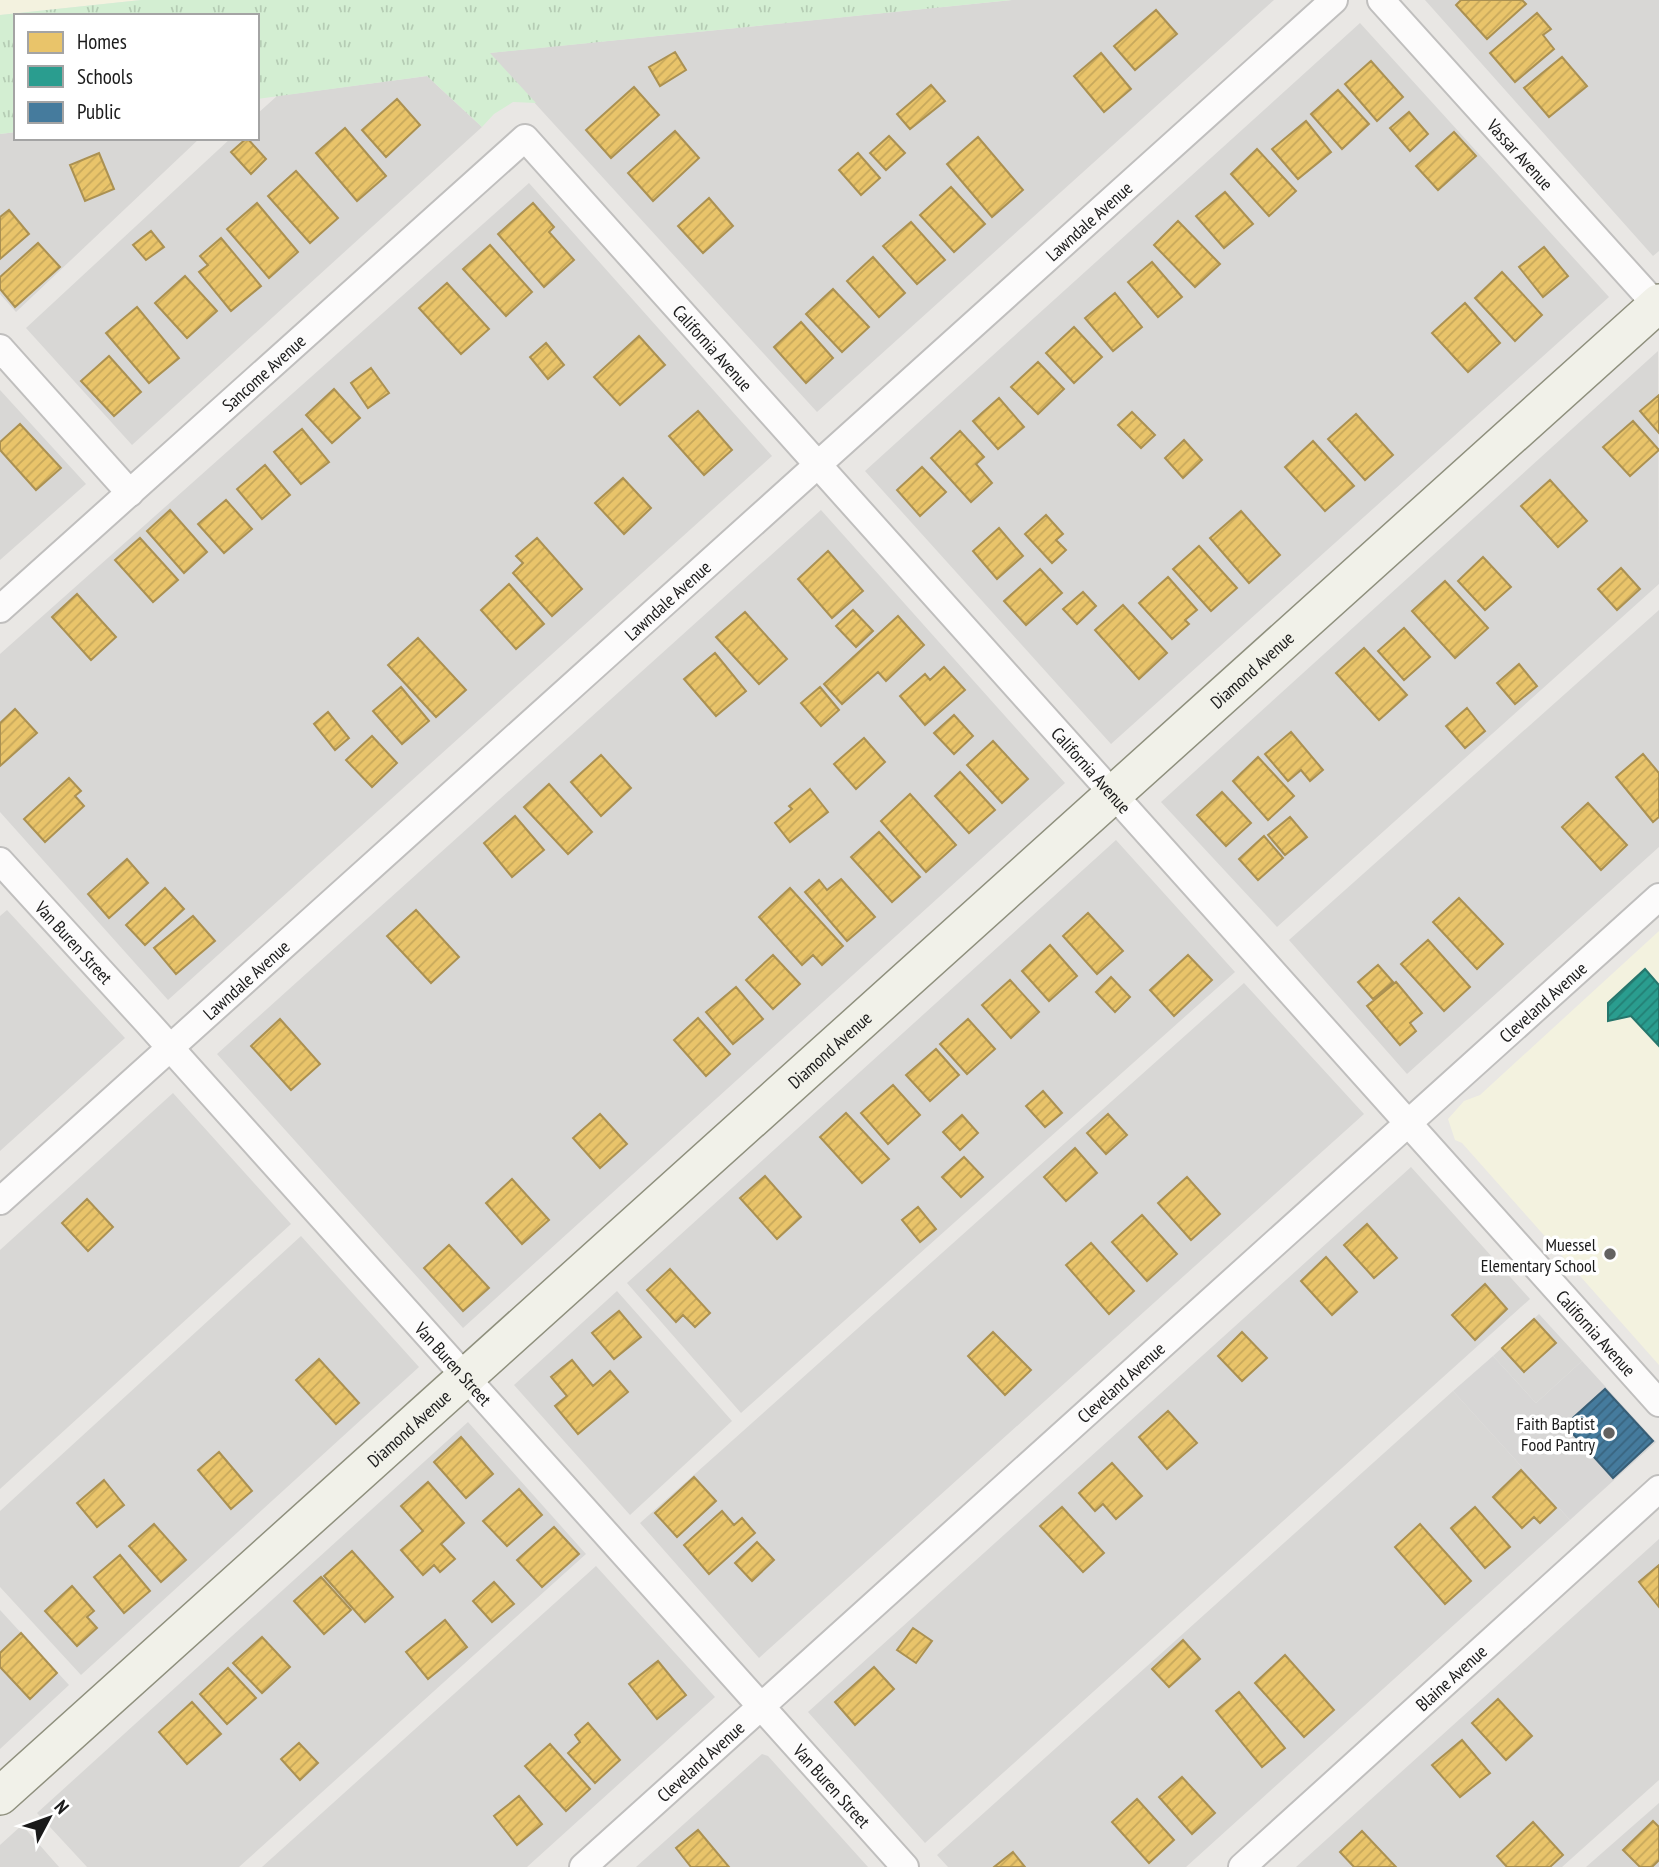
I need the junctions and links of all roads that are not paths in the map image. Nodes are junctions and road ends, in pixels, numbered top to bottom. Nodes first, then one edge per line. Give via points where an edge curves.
1 (1334, 0) edge
2 (1381, 0) edge
3 (525, 138) joint
4 (1658, 306) edge
5 (0, 348) edge
6 (819, 464) junction
7 (130, 493) junction
8 (0, 609) edge
9 (1114, 793) junction
10 (0, 860) edge
11 (1659, 897) edge
12 (171, 1048) junction
13 (1410, 1124) junction
14 (0, 1201) edge
15 (466, 1377) junction
16 (1659, 1403) edge
17 (1659, 1489) edge
18 (762, 1706) junction
19 (0, 1796) edge
20 (583, 1867) edge
21 (905, 1867) edge
22 (1242, 1867) edge

1 - 6 street, Lawndale Avenue
2 - 4 street, Vassar Avenue
3 - 6 street, California Avenue
3 - 7 street, Sancome Avenue
4 - 9 street, Diamond Avenue
5 - 7 street
6 - 9 street, California Avenue
6 - 12 street, Lawndale Avenue
7 - 8 street, Sancome Avenue
9 - 13 street, California Avenue
9 - 15 street, Diamond Avenue
10 - 12 street, Van Buren Street
11 - 13 street, Cleveland Avenue
12 - 14 street, Lawndale Avenue
12 - 15 street, Van Buren Street
13 - 16 street, California Avenue
13 - 18 street, Cleveland Avenue
15 - 18 street, Van Buren Street
15 - 19 street, Diamond Avenue
17 - 22 street, Blaine Avenue
18 - 20 street, Cleveland Avenue
18 - 21 street, Van Buren Street

